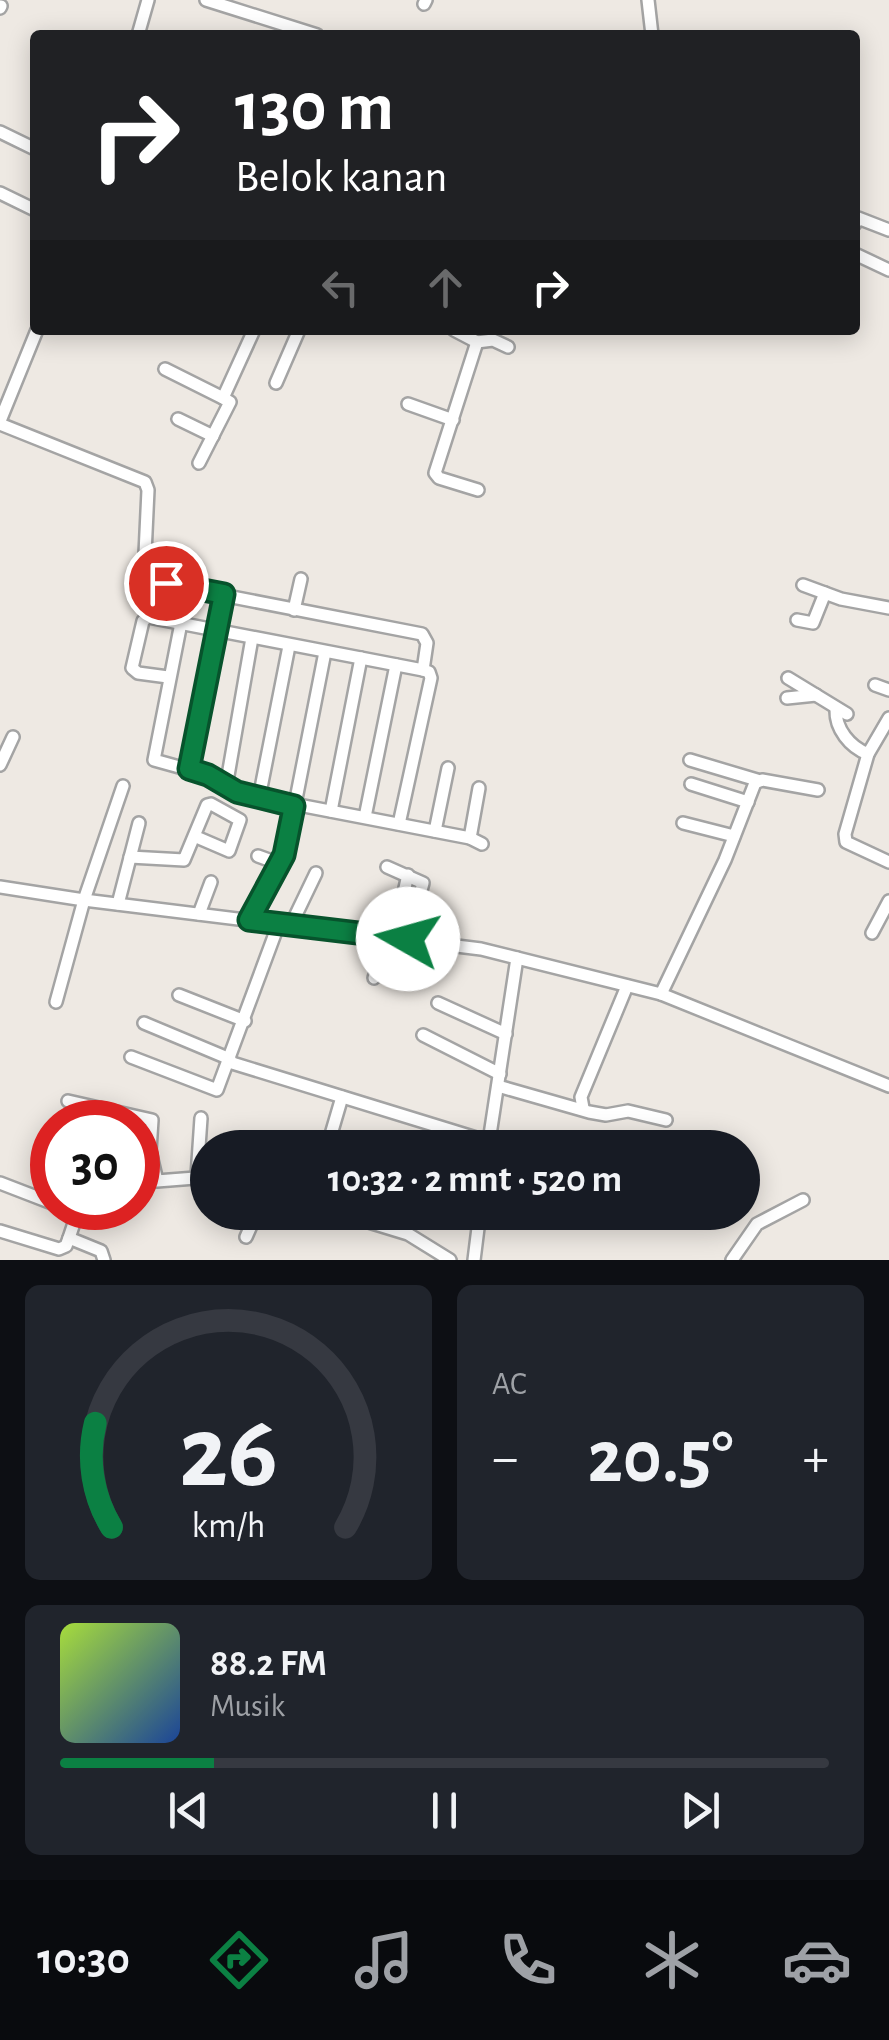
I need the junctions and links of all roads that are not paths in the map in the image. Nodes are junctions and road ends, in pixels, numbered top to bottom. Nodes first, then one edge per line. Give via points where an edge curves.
1 (148, 0) edge
2 (206, 0) edge
3 (648, 0) edge
4 (139, 30) edge
5 (301, 30) edge
6 (651, 30) edge
7 (0, 132) edge
8 (30, 147) edge
9 (0, 193) edge
10 (30, 208) edge
11 (860, 219) edge
12 (889, 230) edge
13 (860, 256) edge
14 (889, 270) edge
15 (35, 335) edge
16 (252, 335) edge
17 (297, 335) edge
18 (464, 335) edge
19 (477, 342) junction
20 (508, 347) dead end
21 (165, 369) dead end
22 (276, 383) dead end
23 (223, 398) junction
24 (408, 404) dead end
25 (178, 419) dead end
26 (453, 420) junction
27 (0, 423) edge
28 (212, 436) junction
29 (199, 463) dead end
30 (478, 490) dead end
31 (301, 579) dead end
32 (803, 585) dead end
33 (825, 593) junction
34 (224, 594) junction
35 (889, 608) edge
36 (294, 610) junction
37 (797, 620) dead end
38 (181, 623) junction
39 (216, 630) junction
40 (252, 638) junction
41 (289, 646) junction
42 (324, 652) junction
43 (361, 658) junction
44 (396, 665) junction
45 (423, 670) junction
46 (168, 677) junction
47 (788, 678) dead end
48 (875, 685) dead end
49 (889, 690) edge
50 (816, 694) junction
51 (787, 698) dead end
52 (889, 718) edge
53 (12, 737) dead end
54 (868, 754) junction
55 (690, 760) dead end
56 (0, 765) edge
57 (448, 768) dead end
58 (189, 769) junction
59 (757, 780) junction
60 (690, 784) dead end
61 (123, 786) dead end
62 (226, 787) junction
63 (479, 788) dead end
64 (818, 790) dead end
65 (260, 798) junction
66 (748, 802) junction
67 (294, 806) junction
68 (331, 811) junction
69 (365, 817) junction
70 (683, 823) dead end
71 (139, 824) dead end
72 (399, 824) junction
73 (435, 831) junction
74 (194, 836) junction
75 (734, 836) junction
76 (258, 856) dead end
77 (130, 857) junction
78 (889, 862) edge
79 (280, 864) junction
80 (387, 867) dead end
81 (316, 873) dead end
82 (408, 875) junction
83 (211, 882) dead end
84 (0, 886) edge
85 (84, 900) junction
86 (889, 901) edge
87 (118, 904) junction
88 (199, 914) junction
89 (398, 918) dead end
90 (249, 920) junction
91 (285, 924) junction
92 (872, 934) dead end
93 (389, 936) junction
94 (408, 939) junction
95 (518, 958) junction
96 (374, 978) dead end
97 (627, 986) junction
98 (661, 994) junction
99 (179, 995) dead end
100 (56, 1002) dead end
101 (438, 1003) dead end
102 (245, 1021) junction
103 (144, 1023) dead end
104 (506, 1034) junction
105 (423, 1035) dead end
106 (131, 1057) dead end
107 (230, 1060) junction
108 (499, 1080) junction
109 (889, 1086) edge
110 (342, 1097) junction
111 (583, 1108) junction
112 (201, 1118) dead end
113 (666, 1120) dead end
114 (201, 1130) edge
115 (332, 1130) edge
116 (442, 1130) edge
117 (491, 1130) edge
118 (190, 1178) edge
119 (160, 1179) edge
120 (0, 1182) edge
121 (30, 1194) edge
122 (803, 1200) dead end
123 (72, 1230) edge
124 (249, 1230) edge
125 (395, 1230) edge
126 (478, 1230) edge
127 (0, 1231) edge
128 (246, 1237) dead end
129 (69, 1238) junction
130 (104, 1260) edge
131 (450, 1260) edge
132 (474, 1260) edge
133 (732, 1260) edge

1 - 4 street
2 - 5 street
3 - 6 street
7 - 8 street
9 - 10 street
11 - 12 street
13 - 14 street
15 - 27 street
16 - 23 street
17 - 22 street
18 - 19 street
19 - 20 street
19 - 26 street
21 - 23 street
23 - 28 street via 230,402
24 - 26 street
25 - 28 street
26 - 30 street via 436,476
27 - 34 street via 145,482 144,575
28 - 29 street
31 - 36 street
32 - 33 street
33 - 35 street
33 - 37 street via 814,624
34 - 36 street
34 - 39 street
36 - 45 street via 422,634
38 - 39 street
38 - 46 street
38 - 46 street via 143,621 132,668
39 - 40 street
39 - 58 street
40 - 41 street
40 - 62 street
41 - 42 street
41 - 65 street
42 - 43 street
42 - 67 street
43 - 44 street
43 - 68 street
44 - 45 street
44 - 69 street
45 - 72 street via 431,678
46 - 58 street via 154,760
47 - 50 street
48 - 49 street
50 - 51 street
50 - 54 street via 842,712 836,718 848,742
52 - 54 street
53 - 56 street
54 - 78 street via 845,839
55 - 59 street
57 - 73 street
58 - 62 street
59 - 64 street
59 - 66 street
60 - 66 street
61 - 85 street
62 - 65 street
63 - 73 street via 476,841
65 - 67 street
66 - 75 street
67 - 68 street
67 - 79 street
68 - 69 street
69 - 72 street
70 - 75 street
71 - 77 street
72 - 73 street
74 - 74 street via 211,804 240,820 229,850
74 - 77 street via 180,861
75 - 98 street
76 - 79 street
77 - 87 street
79 - 90 street
80 - 82 street
81 - 91 street
82 - 89 street
82 - 94 street via 423,882 423,890
83 - 88 street
84 - 85 street
85 - 87 street
85 - 100 street
86 - 92 street
87 - 88 street
88 - 90 street
90 - 91 street
91 - 93 street
91 - 102 street
93 - 94 street
93 - 96 street
94 - 95 street
95 - 97 street
95 - 104 street
97 - 98 street
97 - 111 street via 581,1097
98 - 109 street
99 - 102 street
101 - 104 street
102 - 107 street
103 - 107 street
104 - 108 street
105 - 108 street
106 - 107 street via 218,1090
107 - 110 street
108 - 111 street
108 - 117 street
110 - 115 street
110 - 116 street
111 - 113 street
112 - 114 street
118 - 119 street
120 - 121 street
122 - 133 street via 757,1224
123 - 129 street
124 - 128 street
125 - 131 street
126 - 132 street
127 - 129 street via 60,1249
129 - 130 street via 102,1251

